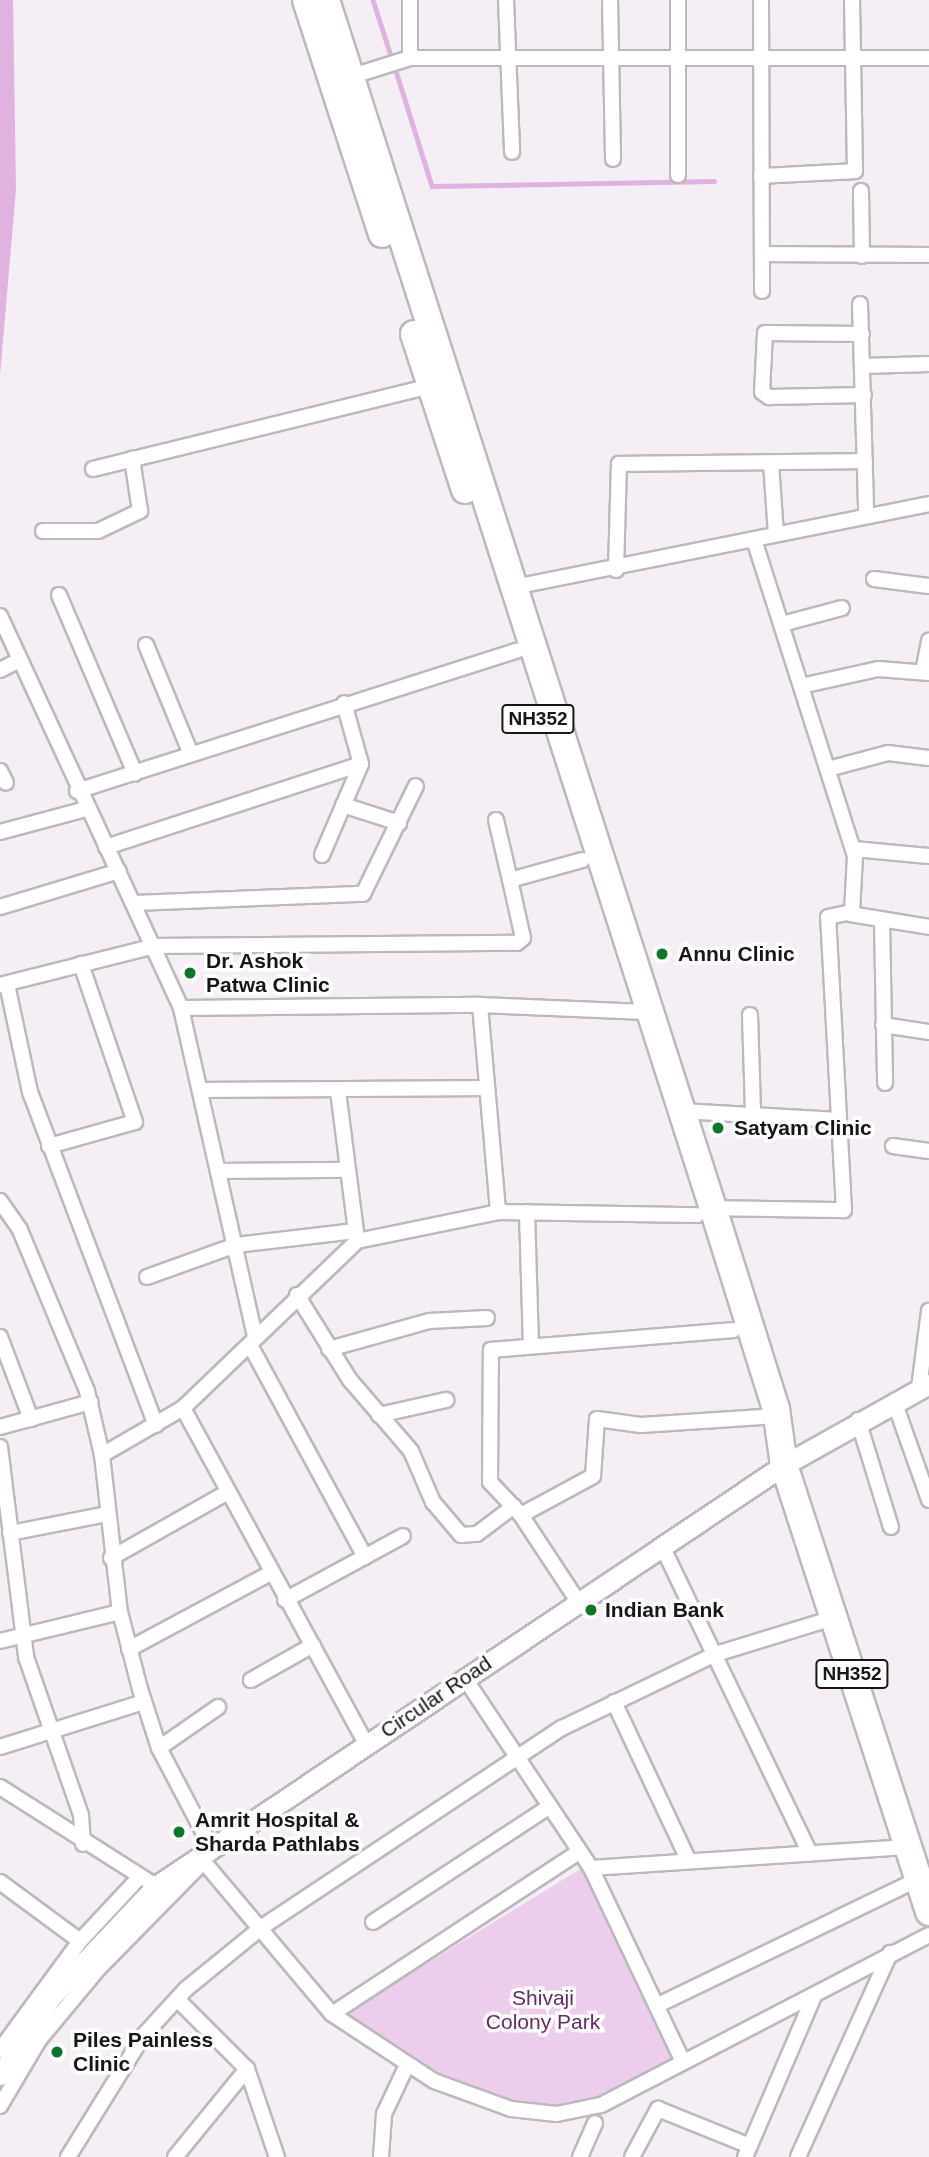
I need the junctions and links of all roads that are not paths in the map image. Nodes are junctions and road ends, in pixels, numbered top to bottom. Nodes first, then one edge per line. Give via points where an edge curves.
1 (306, 0) edge
2 (326, 0) edge
3 (410, 0) edge
4 (506, 0) edge
5 (610, 0) edge
6 (678, 0) edge
7 (761, 0) edge
8 (852, 0) edge
9 (506, 57) junction
10 (410, 58) junction
11 (611, 58) junction
12 (678, 58) junction
13 (762, 58) junction
14 (929, 58) edge
15 (853, 59) junction
16 (342, 79) junction
17 (512, 152) dead end
18 (613, 159) dead end
19 (678, 175) dead end
20 (761, 176) junction
21 (861, 191) dead end
22 (762, 254) junction
23 (929, 255) edge
24 (862, 256) junction
25 (762, 291) dead end
26 (860, 304) dead end
27 (862, 334) junction
28 (929, 364) edge
29 (864, 366) junction
30 (440, 392) junction
31 (864, 395) junction
32 (132, 459) junction
33 (866, 461) junction
34 (771, 463) junction
35 (93, 469) dead end
36 (929, 504) edge
37 (866, 512) junction
38 (43, 531) dead end
39 (776, 534) junction
40 (754, 540) junction
41 (616, 570) junction
42 (874, 579) dead end
43 (929, 586) edge
44 (514, 587) junction
45 (59, 595) dead end
46 (842, 608) dead end
47 (0, 616) edge
48 (782, 624) junction
49 (929, 641) edge
50 (146, 645) dead end
51 (517, 651) junction
52 (20, 660) junction
53 (0, 670) edge
54 (926, 673) edge
55 (801, 686) junction
56 (344, 703) junction
57 (190, 752) junction
58 (929, 758) edge
59 (361, 764) junction
60 (828, 769) junction
61 (135, 773) junction
62 (416, 786) dead end
63 (76, 791) junction
64 (343, 805) junction
65 (86, 808) junction
66 (496, 820) dead end
67 (399, 823) junction
68 (0, 832) edge
69 (106, 847) junction
70 (854, 849) junction
71 (322, 855) dead end
72 (929, 856) edge
73 (582, 860) junction
74 (119, 872) junction
75 (510, 880) junction
76 (135, 903) junction
77 (0, 907) edge
78 (850, 915) junction
79 (882, 922) junction
80 (929, 927) edge
81 (155, 946) junction
82 (81, 964) junction
83 (3, 985) edge
84 (480, 1005) junction
85 (181, 1008) junction
86 (639, 1013) junction
87 (750, 1015) dead end
88 (883, 1025) junction
89 (929, 1032) edge
90 (885, 1083) dead end
91 (487, 1088) junction
92 (203, 1090) junction
93 (338, 1091) junction
94 (681, 1111) junction
95 (752, 1114) junction
96 (839, 1120) junction
97 (49, 1146) junction
98 (893, 1146) dead end
99 (929, 1152) edge
100 (346, 1170) junction
101 (222, 1171) junction
102 (0, 1201) edge
103 (705, 1211) junction
104 (498, 1212) junction
105 (527, 1212) junction
106 (356, 1236) junction
107 (236, 1245) junction
108 (147, 1276) dead end
109 (297, 1295) junction
110 (929, 1311) edge
111 (487, 1318) dead end
112 (733, 1330) junction
113 (0, 1337) edge
114 (252, 1341) junction
115 (531, 1343) junction
116 (329, 1349) junction
117 (924, 1386) edge
118 (446, 1400) dead end
119 (894, 1401) junction
120 (91, 1402) junction
121 (183, 1409) junction
122 (379, 1415) junction
123 (31, 1419) junction
124 (858, 1420) junction
125 (156, 1425) junction
126 (770, 1426) junction
127 (0, 1427) edge
128 (0, 1447) edge
129 (102, 1455) junction
130 (784, 1465) junction
131 (228, 1492) junction
132 (929, 1500) edge
133 (518, 1511) junction
134 (108, 1514) junction
135 (891, 1527) dead end
136 (10, 1533) junction
137 (403, 1536) dead end
138 (663, 1548) junction
139 (365, 1557) junction
140 (111, 1558) junction
141 (271, 1573) junction
142 (285, 1600) junction
143 (579, 1603) junction
144 (120, 1612) junction
145 (834, 1618) junction
146 (22, 1636) junction
147 (0, 1641) edge
148 (313, 1645) junction
149 (129, 1648) junction
150 (716, 1654) junction
151 (464, 1677) junction
152 (251, 1679) dead end
153 (144, 1702) junction
154 (614, 1702) junction
155 (218, 1707) dead end
156 (48, 1731) junction
157 (366, 1744) junction
158 (0, 1747) edge
159 (159, 1748) junction
160 (518, 1759) junction
161 (0, 1787) edge
162 (549, 1807) junction
163 (84, 1845) junction
164 (579, 1852) junction
165 (810, 1854) junction
166 (204, 1855) junction
167 (688, 1859) junction
168 (918, 1864) edge
169 (591, 1868) junction
170 (0, 1882) edge
171 (144, 1891) junction
172 (929, 1912) edge
173 (373, 1922) dead end
174 (262, 1927) junction
175 (929, 1935) edge
176 (80, 1941) junction
177 (890, 1953) junction
178 (814, 1996) junction
179 (177, 1999) junction
180 (658, 2005) junction
181 (332, 2014) junction
182 (0, 2050) edge
183 (683, 2062) junction
184 (407, 2067) junction
185 (247, 2069) junction
186 (0, 2075) edge
187 (0, 2106) edge
188 (596, 2123) dead end
189 (748, 2152) edge
190 (70, 2155) edge
191 (175, 2157) edge
192 (277, 2157) edge
193 (381, 2157) edge
194 (580, 2157) edge
195 (632, 2157) edge
196 (798, 2157) edge

1 - 16 highway, NH352
2 - 16 highway, NH352
3 - 10 street
4 - 9 street
5 - 11 street
6 - 12 street
7 - 13 street
8 - 15 street
9 - 10 street
9 - 11 street
9 - 17 street
10 - 16 street
11 - 12 street
11 - 18 street
12 - 13 street
12 - 19 street
13 - 15 street
13 - 20 street
14 - 15 street
15 - 20 street via 853,173
16 - 30 highway, NH352
20 - 22 street
21 - 24 street
22 - 24 street
22 - 25 street
23 - 24 street
26 - 27 street
27 - 29 street
27 - 31 street via 765,333 762,392 769,397
28 - 29 street
29 - 31 street
30 - 32 street
30 - 44 highway, NH352
30 - 51 highway, NH352
31 - 33 street
32 - 35 street
32 - 38 street via 140,511 98,531
33 - 34 street
33 - 37 street
34 - 39 street
34 - 41 street via 618,464
36 - 37 street
37 - 39 street
39 - 40 street
40 - 41 street
40 - 48 street
41 - 44 street
42 - 43 street
44 - 86 highway, NH352
45 - 61 street
46 - 48 street
47 - 52 street
48 - 55 street
49 - 54 street
50 - 57 street
51 - 56 street
51 - 73 highway, NH352
52 - 53 street
52 - 63 street
54 - 55 street via 878,669
55 - 60 street
56 - 57 street
56 - 59 street
57 - 61 street
58 - 60 street via 888,753
59 - 64 street
59 - 69 street
60 - 70 street
61 - 63 street
62 - 67 street
63 - 65 street
64 - 67 street
64 - 71 street
65 - 68 street
65 - 69 street
66 - 75 street
67 - 76 street via 370,887 358,895
69 - 74 street
70 - 72 street
70 - 78 street
73 - 75 street
73 - 86 highway, NH352
74 - 76 street
74 - 77 street
75 - 81 street via 523,938 517,943
76 - 81 street
78 - 79 street
78 - 96 street via 828,917
79 - 80 street
79 - 88 street
81 - 82 street
81 - 85 street
82 - 83 street
82 - 97 street via 135,1122
83 - 97 street
84 - 85 street
84 - 86 street
84 - 91 street
85 - 92 street
86 - 94 highway, NH352
86 - 103 highway, NH352
87 - 95 street
88 - 89 street
88 - 90 street
91 - 93 street
91 - 104 street
92 - 93 street
92 - 101 street
93 - 100 street
94 - 95 street
94 - 103 highway, NH352
95 - 96 street
96 - 103 street via 842,1214
97 - 125 street
98 - 99 street
100 - 101 street
100 - 106 street
101 - 107 street
102 - 120 street via 36,1266
103 - 105 street
103 - 112 highway, NH352
103 - 126 highway, NH352 via 776,1409
104 - 105 street
104 - 106 street
105 - 115 street
106 - 107 street
106 - 109 street
107 - 108 street
107 - 114 street
109 - 114 street
109 - 116 street
110 - 117 street
111 - 116 street via 429,1321
112 - 115 street
112 - 126 highway, NH352
113 - 123 street
114 - 121 street
114 - 139 street
115 - 133 street via 501,1346 490,1356 489,1475
116 - 122 street
117 - 119 main road, Circular Road
118 - 122 street
119 - 124 main road, Circular Road
119 - 132 street
120 - 123 street
120 - 129 street
121 - 125 street
121 - 131 street
122 - 133 street via 407,1446 433,1502 461,1535 477,1534
123 - 127 street
124 - 130 main road, Circular Road
124 - 135 street
125 - 129 street
126 - 130 highway, NH352
126 - 133 street via 597,1419 593,1476
128 - 136 street
129 - 134 street
130 - 138 main road, Circular Road
130 - 145 highway, NH352
131 - 140 street
131 - 141 street
133 - 143 street
134 - 136 street
134 - 140 street
136 - 146 street
137 - 139 street
138 - 143 main road, Circular Road
138 - 150 street
139 - 142 street
140 - 144 street
141 - 142 street
141 - 149 street
142 - 148 street
143 - 151 main road, Circular Road
144 - 146 street
144 - 149 street
145 - 150 street
145 - 168 highway, NH352
146 - 147 street
146 - 156 street
148 - 152 street
148 - 157 street
149 - 153 street
150 - 154 street
150 - 165 street
151 - 157 main road, Circular Road
151 - 160 street
153 - 156 street
153 - 159 street
154 - 160 street
154 - 167 street
155 - 159 street
156 - 158 street
156 - 163 street via 82,1815
157 - 166 main road, Circular Road
159 - 166 street
160 - 162 street
160 - 174 street
161 - 163 street
162 - 164 street
162 - 173 street
163 - 171 street
163 - 171 street
164 - 169 street
164 - 181 street
165 - 167 street
165 - 168 street
166 - 171 main road, Circular Road
166 - 174 street
166 - 187 street via 39,2040
167 - 169 street
168 - 172 highway, NH352
168 - 180 street
169 - 180 street
170 - 176 street
171 - 176 street
171 - 186 main road, Circular Road via 51,1997
174 - 179 street
174 - 181 street
175 - 177 street
176 - 182 street
177 - 178 street
177 - 196 street
178 - 183 street
178 - 189 street
179 - 185 street
179 - 190 street via 118,2070
180 - 183 street
181 - 184 street
183 - 184 street via 601,2105 557,2114 511,2109
184 - 193 street via 384,2114
185 - 191 street
185 - 192 street
188 - 194 street
189 - 195 street via 658,2109

